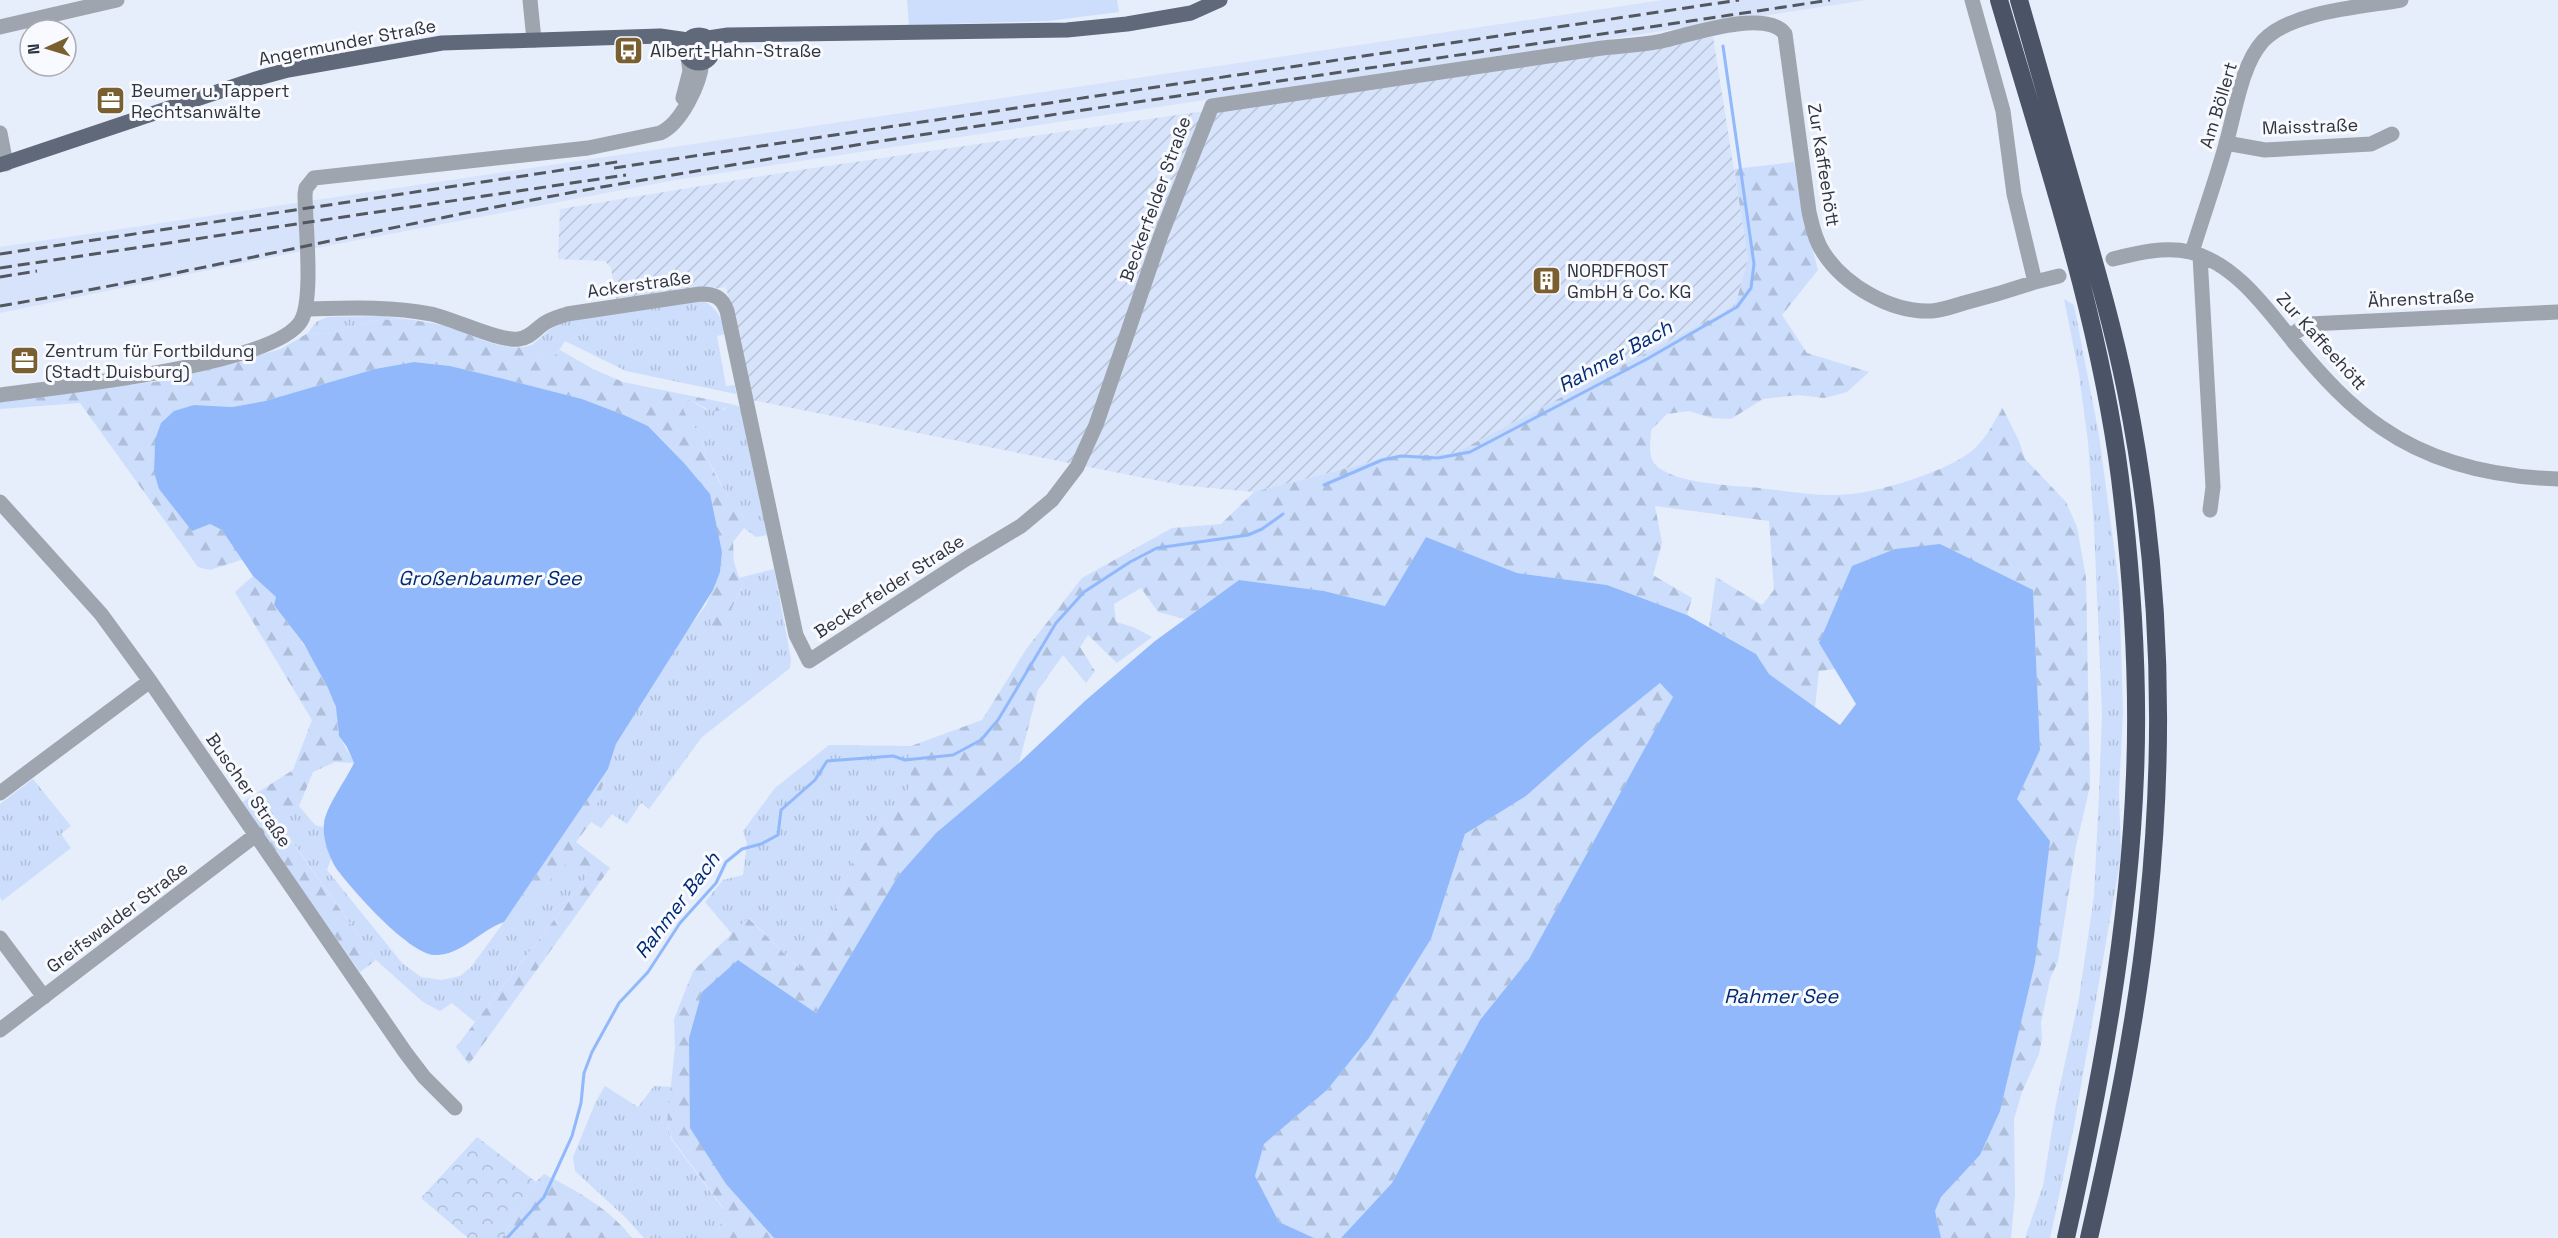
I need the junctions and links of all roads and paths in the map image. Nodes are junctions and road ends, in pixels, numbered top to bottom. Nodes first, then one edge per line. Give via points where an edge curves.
1 (117, 0) edge
2 (530, 0) edge
3 (1220, 0) edge
4 (1999, 0) edge
5 (2019, 0) edge
6 (2401, 0) edge
7 (1973, 3) edge
8 (0, 27) edge
9 (1781, 28) joint
10 (534, 40) junction
11 (697, 50) junction
12 (0, 133) edge
13 (2392, 134) dead end
14 (2226, 143) junction
15 (3, 165) edge
16 (2082, 253) junction
17 (2196, 254) junction
18 (2114, 259) dead end
19 (2060, 276) dead end
20 (2035, 282) junction
21 (2091, 284) junction
22 (306, 309) junction
23 (2558, 312) edge
24 (2289, 336) junction
25 (0, 395) edge
26 (2558, 479) edge
27 (0, 502) edge
28 (2211, 510) dead end
29 (809, 661) joint
30 (150, 681) junction
31 (1, 789) edge
32 (257, 834) junction
33 (0, 938) edge
34 (44, 997) junction
35 (0, 1030) edge
36 (455, 1108) dead end
37 (2066, 1238) edge
38 (2089, 1238) edge

1 - 8 street
2 - 10 street
3 - 11 main road via 1191,13 1067,30 755,36
4 - 16 highway
5 - 16 highway
6 - 14 street, Am Böllert via 2296,21 2263,41 2249,66
7 - 20 street via 2003,111 2014,194
9 - 20 street, Zur Kaffeehött via 1785,34 1809,212 1822,251 1840,274 1863,291 1900,307 1932,311
9 - 29 street, Beckerfelder Straße via 1771,24 1733,25 1660,42 1212,106 1153,257 1096,425 1077,467 1052,500 1021,526
10 - 11 main road, Angermunder Straße via 644,38
10 - 15 main road, Angermunder Straße via 442,42 274,73
11 - 22 street via 679,118 660,133 588,148 320,177 309,182 304,194
12 - 15 street
13 - 14 street, Maisstraße via 2371,144 2265,150
14 - 17 street, Am Böllert
16 - 21 highway
17 - 18 street, Zur Kaffeehött via 2178,250
17 - 24 street, Zur Kaffeehött via 2241,280
17 - 28 street via 2213,487
19 - 20 street, Zur Kaffeehött
21 - 37 highway via 2129,573 2136,773 2131,850 2107,1041
21 - 38 highway via 2127,392 2141,477 2152,572 2158,692 2157,802 2148,910 2115,1122
22 - 25 street via 294,330 236,356
22 - 29 street, Ackerstraße via 409,311 451,319 518,340 553,318 567,314 700,294 718,296 727,311 796,635
23 - 24 street, Ährenstraße via 2309,324
24 - 26 street, Zur Kaffeehött via 2334,388 2360,411 2430,455 2488,472
27 - 30 street, Buscher Straße via 101,614
30 - 31 street
30 - 32 street, Buscher Straße
32 - 34 street, Greifswalder Straße
32 - 36 street, Buscher Straße via 405,1052
33 - 34 street
34 - 35 street, Greifswalder Straße

